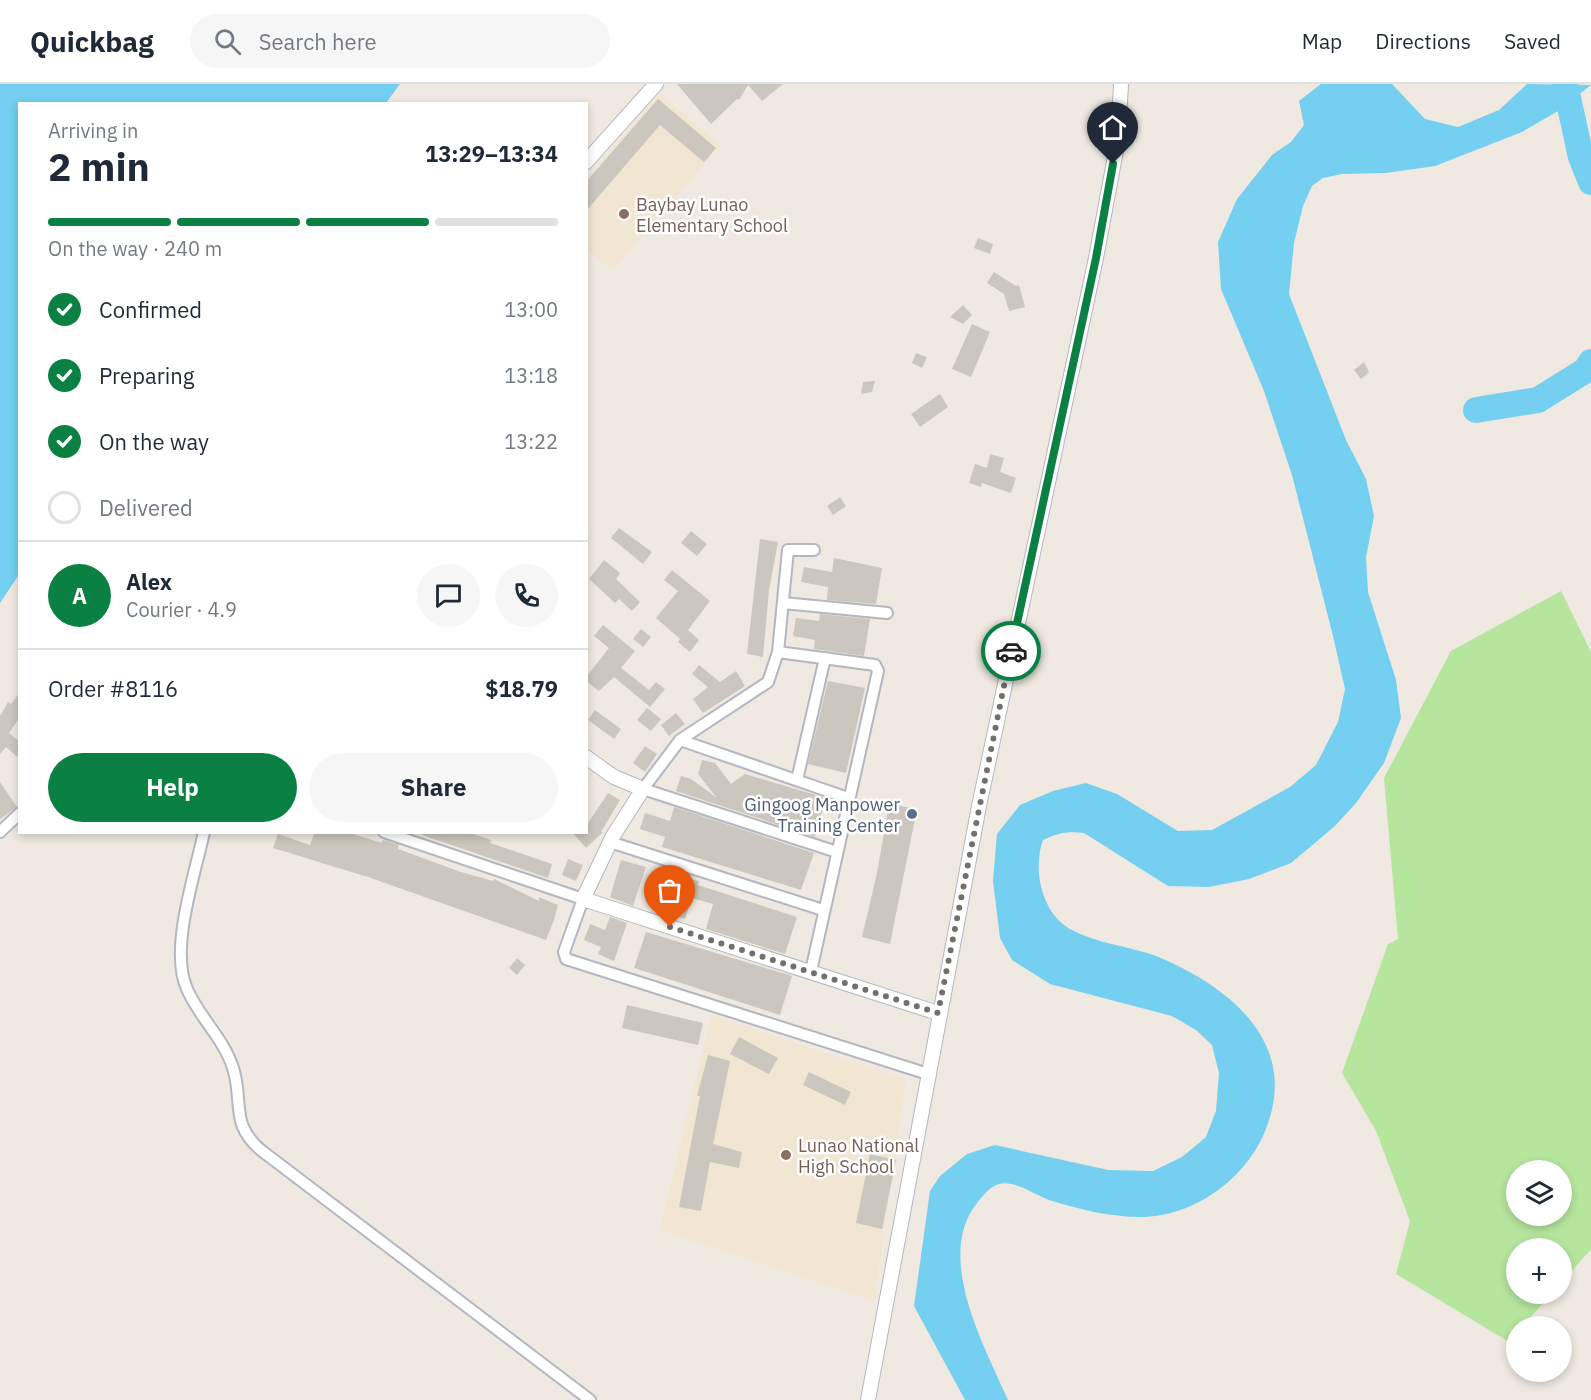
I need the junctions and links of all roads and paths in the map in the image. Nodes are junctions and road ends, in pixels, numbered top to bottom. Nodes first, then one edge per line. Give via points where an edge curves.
1 (656, 84) edge
2 (1121, 84) edge
3 (588, 160) edge
4 (814, 550) dead end
5 (783, 603) junction
6 (887, 613) dead end
7 (778, 651) junction
8 (825, 658) junction
9 (680, 740) junction
10 (588, 758) edge
11 (797, 780) junction
12 (643, 789) junction
13 (848, 798) junction
14 (18, 815) edge
15 (0, 832) edge
16 (204, 834) edge
17 (390, 834) edge
18 (610, 842) junction
19 (837, 852) junction
20 (583, 899) junction
21 (824, 910) junction
22 (811, 971) junction
23 (938, 1013) junction
24 (928, 1074) junction
25 (590, 1400) edge
26 (868, 1400) edge

1 - 3 street
2 - 23 street via 1118,140 1096,258
4 - 5 street via 788,550
5 - 6 street
5 - 7 street
7 - 8 street
7 - 9 street via 772,678 762,688
8 - 11 street
8 - 13 street via 875,665 878,671
9 - 11 street
9 - 12 street
10 - 12 street via 614,777
11 - 13 street
12 - 18 street
12 - 19 street
13 - 19 street
14 - 15 street
16 - 25 street via 180,967 198,1011 229,1056 243,1131 262,1150
17 - 20 street
18 - 20 street
18 - 21 street
19 - 21 street
20 - 22 street
20 - 24 street via 564,952 566,959
21 - 22 street
22 - 23 street
23 - 24 street
24 - 26 street

